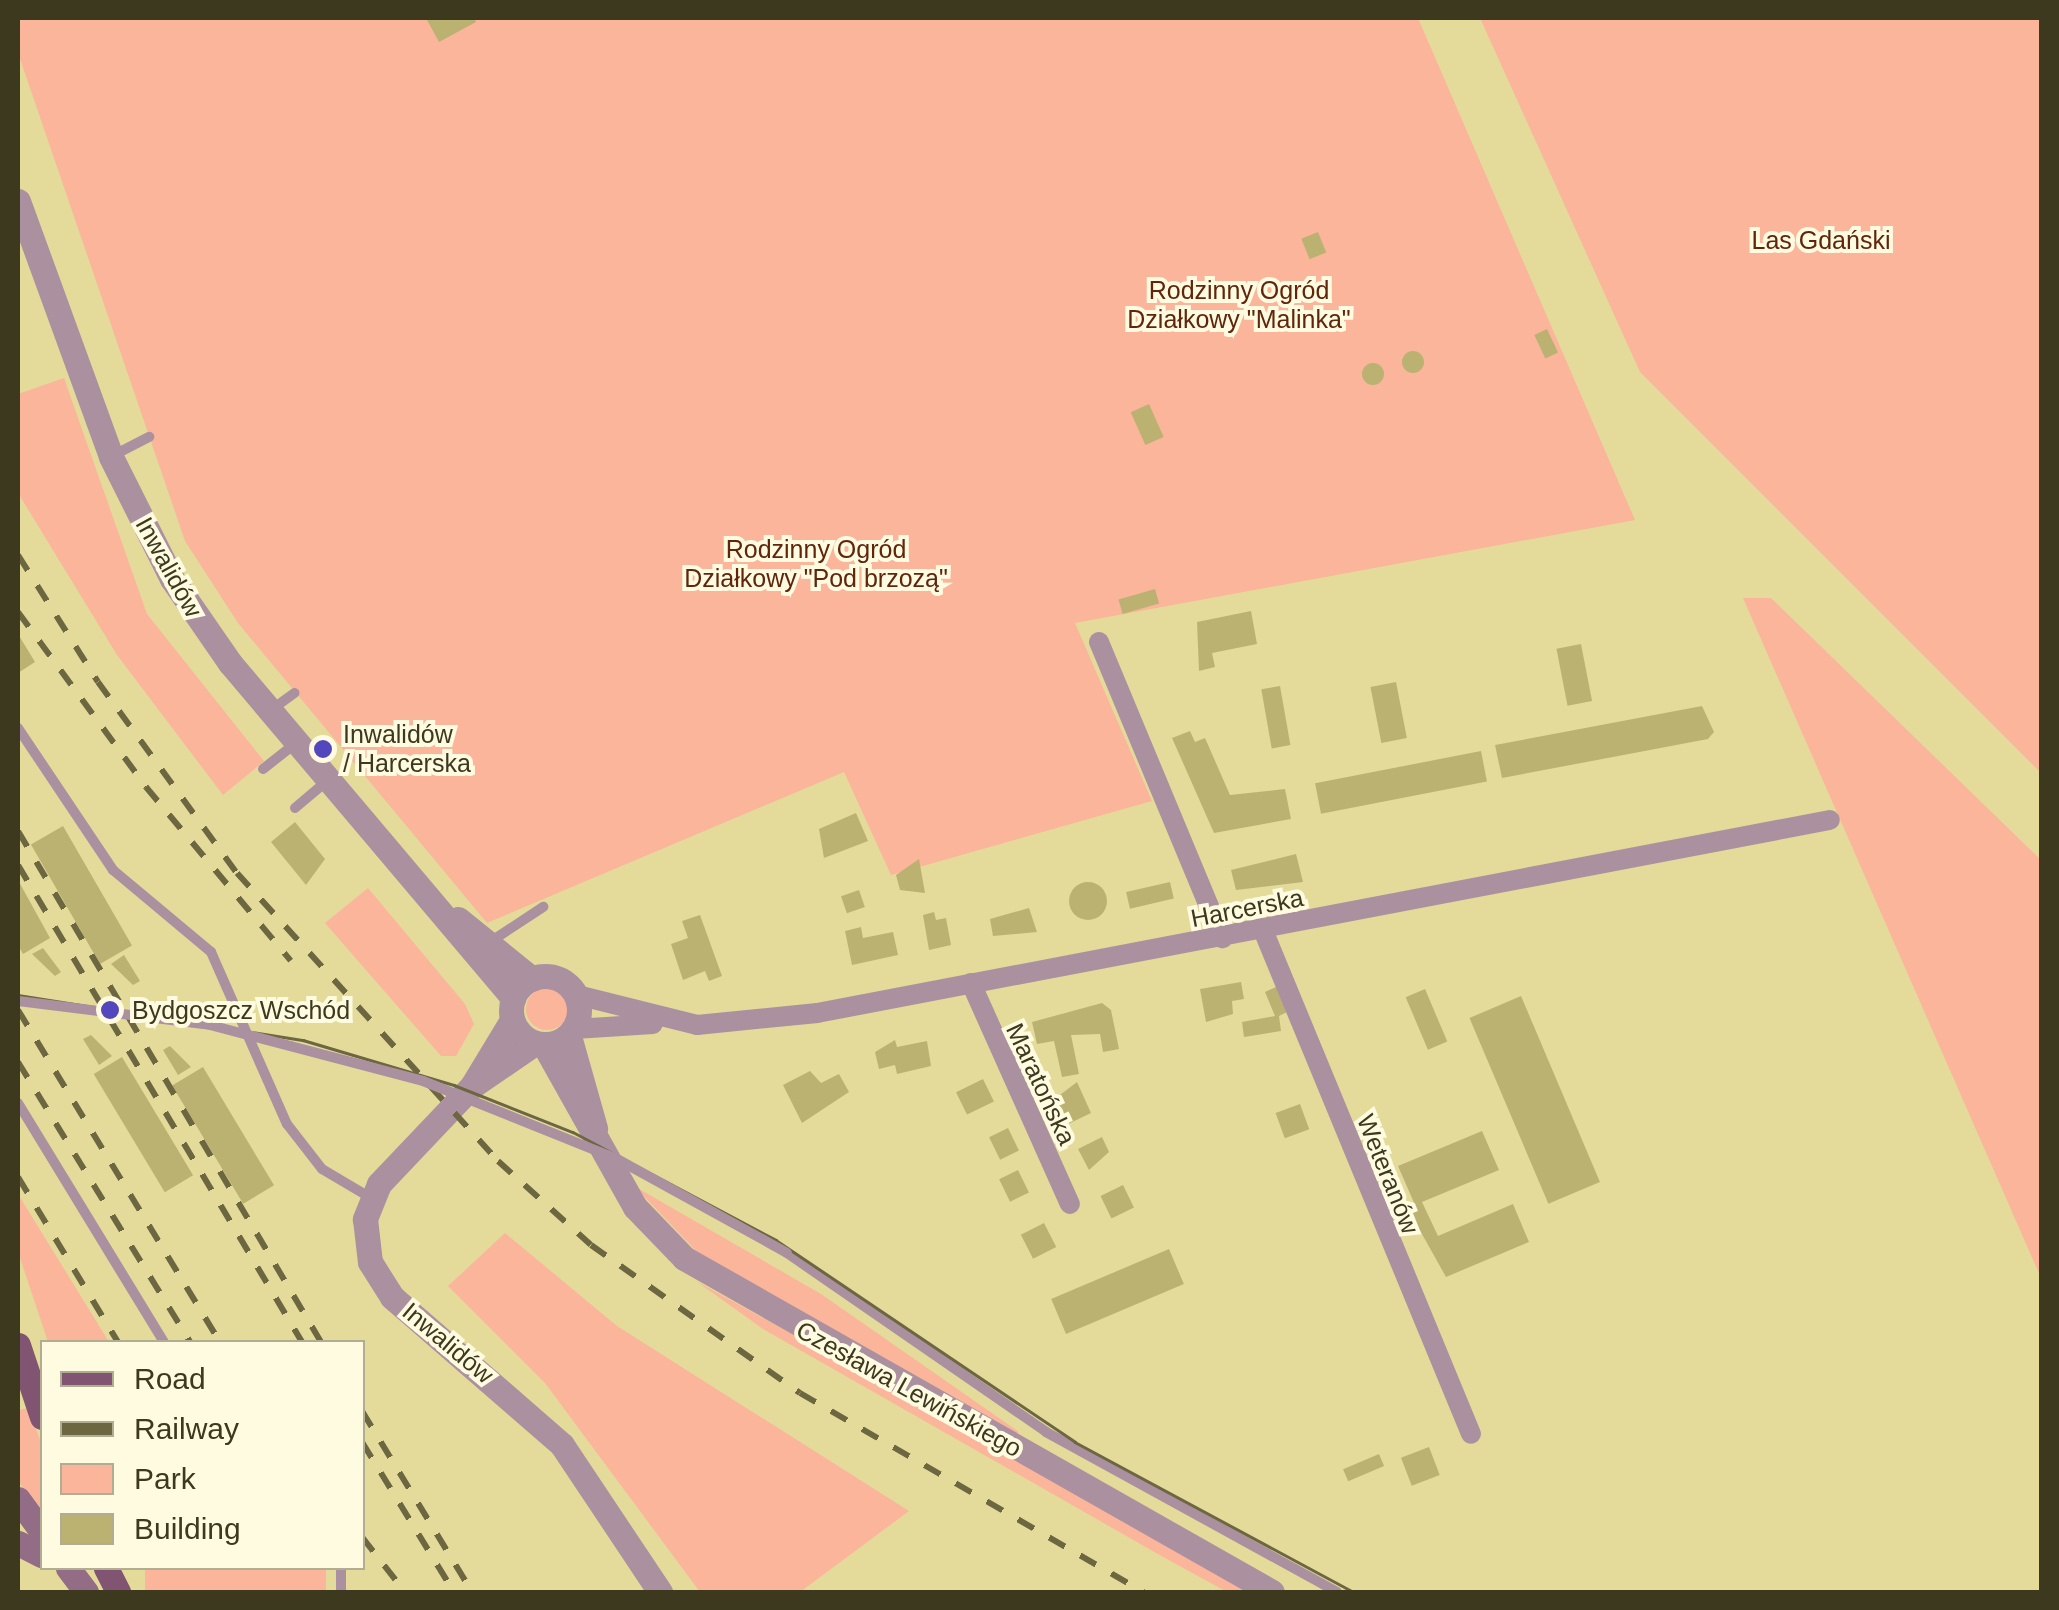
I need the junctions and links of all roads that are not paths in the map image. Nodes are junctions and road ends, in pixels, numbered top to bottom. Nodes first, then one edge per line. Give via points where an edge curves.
1 (18, 201) edge
2 (149, 437) dead end
3 (111, 457) junction
4 (1099, 642) dead end
5 (294, 693) dead end
6 (270, 711) junction
7 (18, 728) edge
8 (296, 743) junction
9 (264, 770) dead end
10 (328, 781) junction
11 (295, 808) dead end
12 (1830, 820) dead end
13 (412, 881) junction
14 (543, 907) dead end
15 (1263, 930) junction
16 (1222, 938) junction
17 (490, 942) junction
18 (532, 979) junction
19 (971, 983) junction
20 (577, 996) junction
21 (18, 1001) edge
22 (513, 1009) junction
23 (670, 1022) junction
24 (572, 1032) junction
25 (540, 1044) junction
26 (472, 1086) junction
27 (18, 1104) edge
28 (596, 1133) junction
29 (371, 1198) junction
30 (1070, 1204) dead end
31 (163, 1340) edge
32 (18, 1346) edge
33 (40, 1411) edge
34 (1470, 1434) dead end
35 (18, 1499) edge
36 (40, 1529) edge
37 (660, 1592) edge
38 (1272, 1592) edge
39 (1337, 1592) edge

1 - 3 street, Inwalidów
2 - 3 lane
3 - 6 street, Inwalidów via 172,579
4 - 16 street
5 - 6 lane
6 - 8 street, Inwalidów
7 - 29 lane via 112,870 211,952 287,1124 336,1181
8 - 9 lane
8 - 10 street, Inwalidów
10 - 11 lane
10 - 13 street, Inwalidów
12 - 15 street, Harcerska
13 - 17 street, Inwalidów
13 - 22 street, Inwalidów
14 - 17 lane
15 - 16 street, Harcerska
15 - 34 street, Weteranów
16 - 19 street, Harcerska
17 - 18 street, Inwalidów
18 - 20 street via 561,979
18 - 22 street
19 - 23 street, Harcerska via 818,1013 724,1025
19 - 30 street, Maratońska
20 - 23 street, Harcerska
20 - 24 street
21 - 39 lane, bridge via 210,1025 423,1080 606,1154 787,1253 1046,1432
22 - 25 street
22 - 26 street
23 - 24 street, Harcerska
24 - 25 street
24 - 28 street, Czesława Lewińskiego
25 - 26 street
25 - 28 street, Czesława Lewińskiego
26 - 29 street
27 - 31 lane
28 - 38 street, Czesława Lewińskiego via 635,1207 684,1258
29 - 37 street, Inwalidów via 364,1231 383,1286 562,1445
32 - 33 main road
35 - 36 main road

